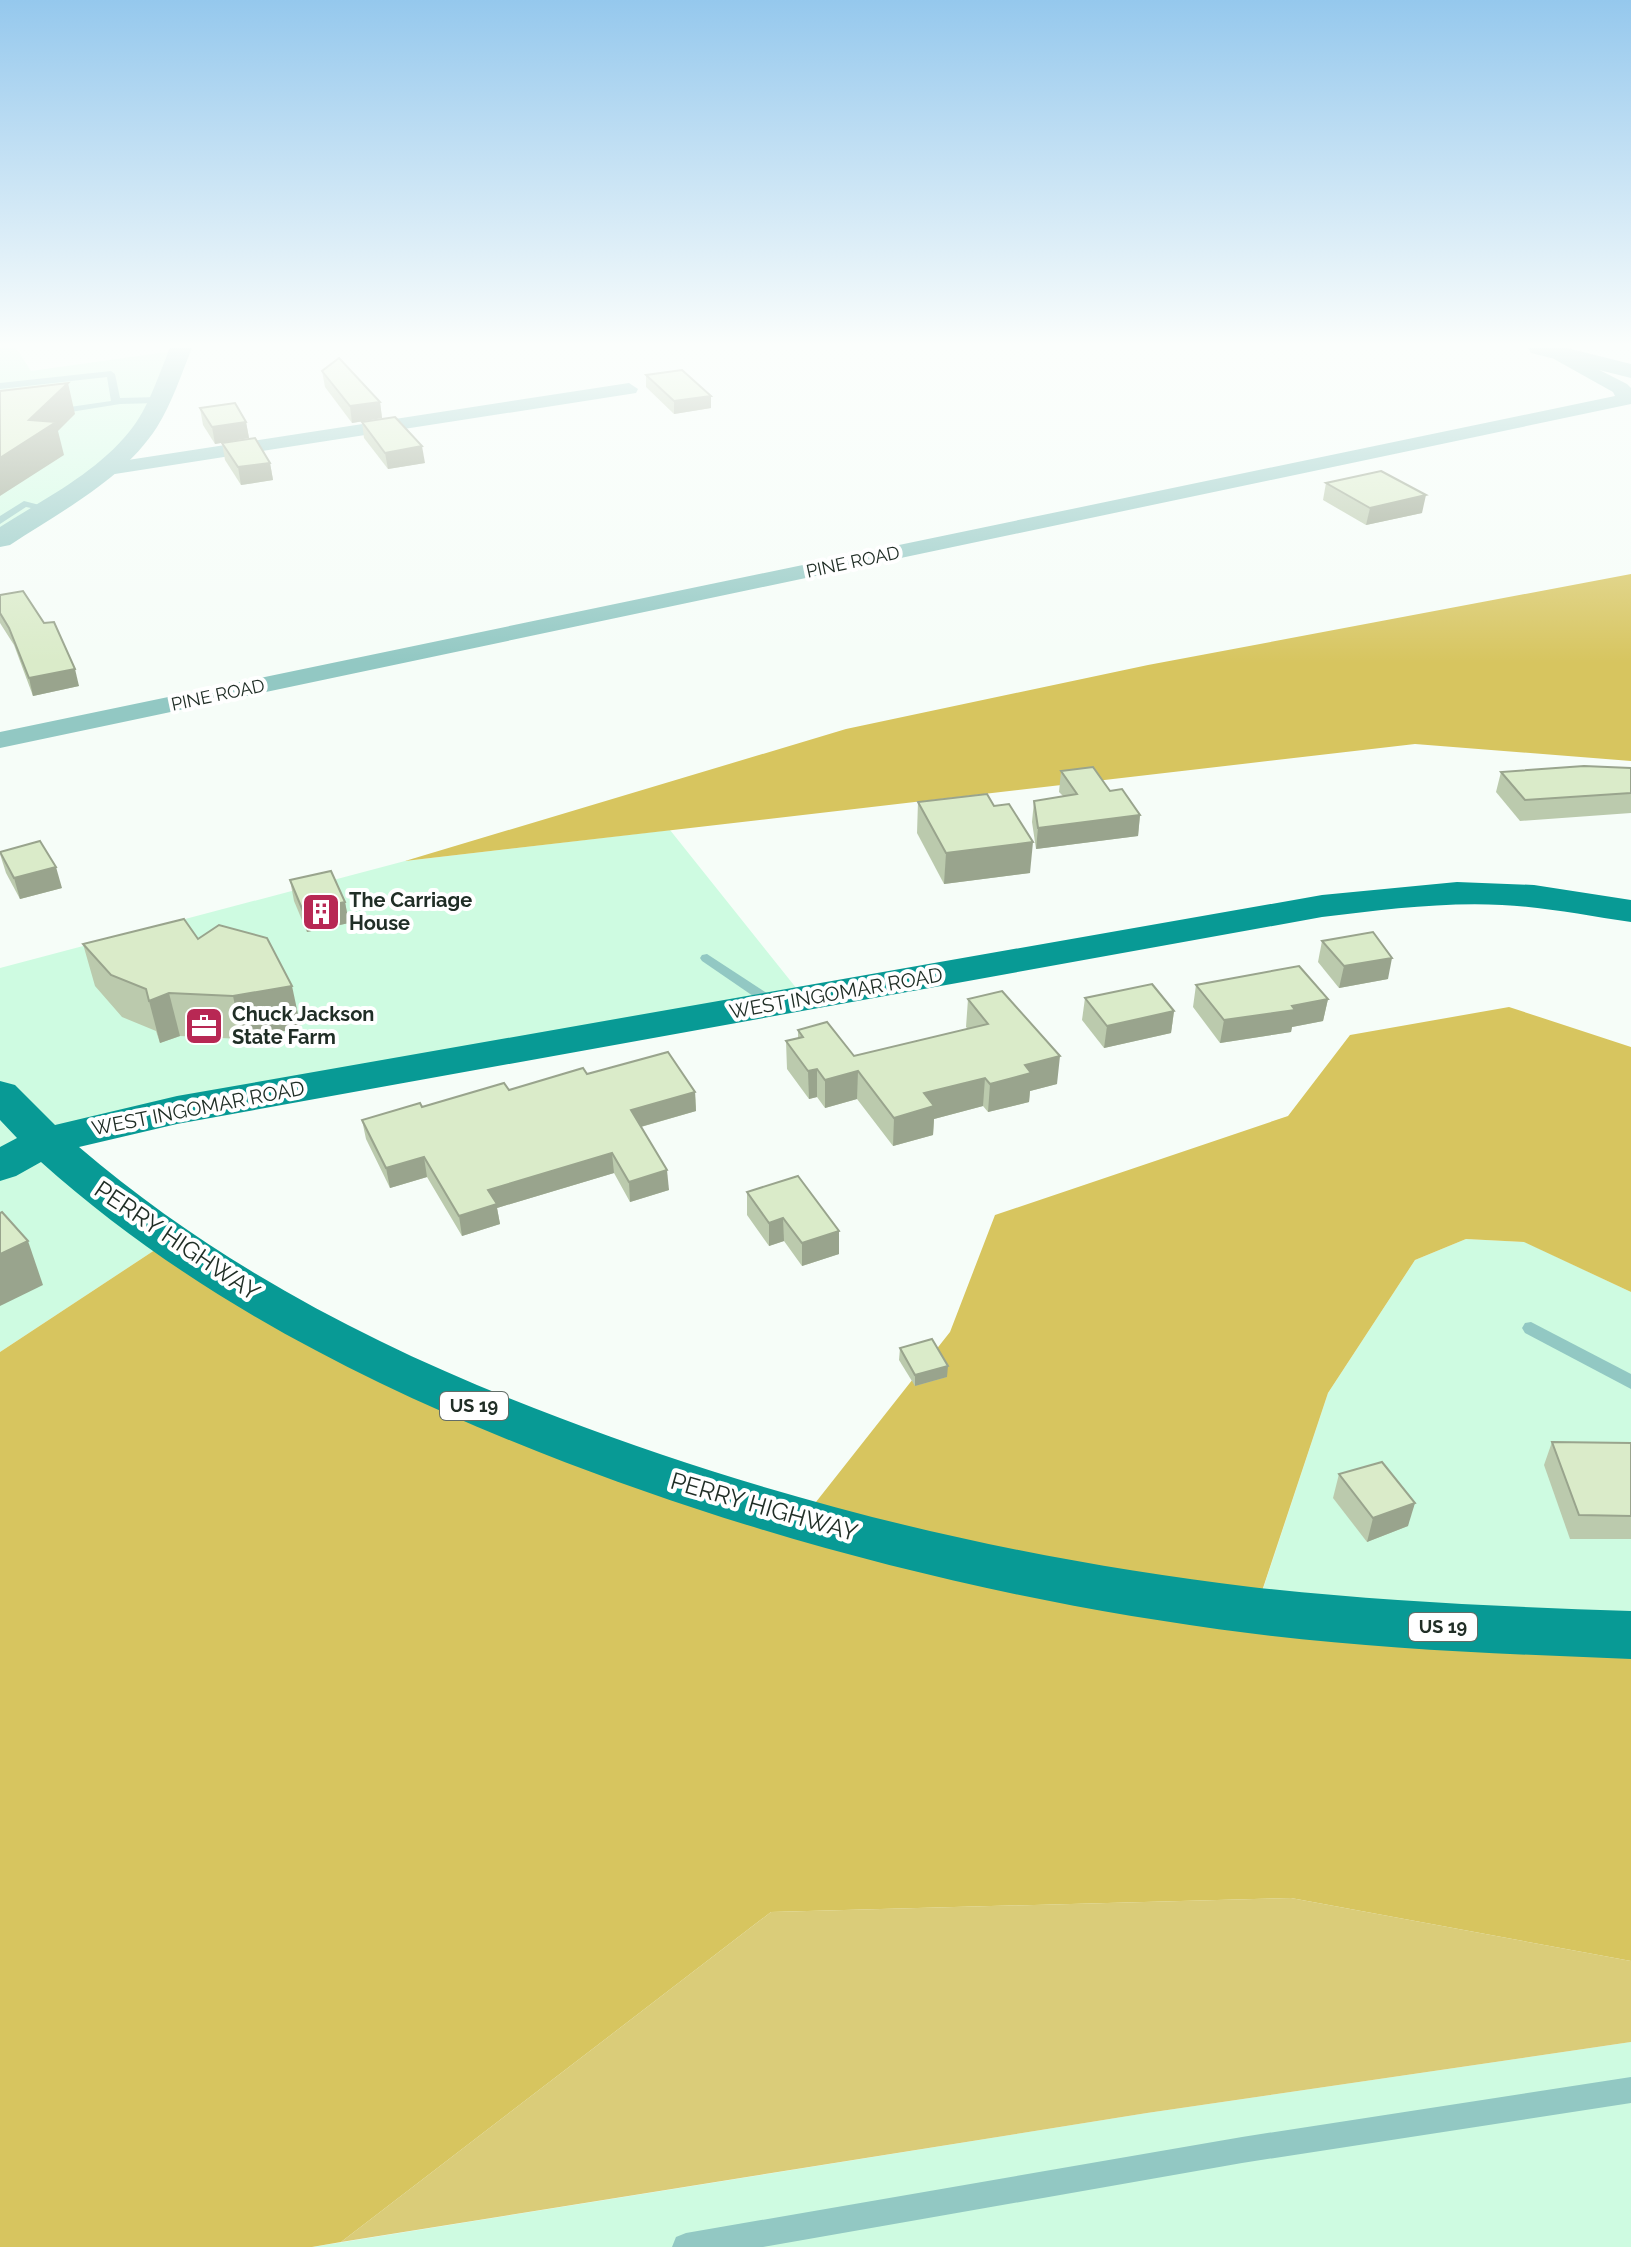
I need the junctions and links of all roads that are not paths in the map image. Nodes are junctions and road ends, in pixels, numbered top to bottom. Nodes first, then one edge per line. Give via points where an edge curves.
1 (122, 453) edge
2 (214, 453) edge
3 (1381, 453) edge
4 (102, 470) junction
5 (46, 508) junction
6 (0, 521) edge
7 (0, 539) edge
8 (0, 740) edge
9 (1631, 911) edge
10 (707, 958) dead end
11 (774, 1004) junction
12 (0, 1094) edge
13 (23, 1154) edge
14 (1531, 1328) dead end
15 (1631, 1382) edge
16 (1631, 1635) edge
17 (1631, 2090) edge
18 (686, 2247) edge

1 - 4 street
2 - 4 street
3 - 8 street, PINE ROAD
4 - 5 street
5 - 6 lane via 24,504
5 - 7 street
9 - 11 main road, WEST INGOMAR ROAD via 1506,894 1375,899
10 - 11 lane
11 - 13 main road, WEST INGOMAR ROAD via 177,1110
12 - 13 main road, PERRY HIGHWAY / US 19
13 - 16 main road, PERRY HIGHWAY / US 19 via 82,1176 224,1277 400,1373 627,1466 801,1521 1138,1593 1354,1620
14 - 15 lane
17 - 18 lane via 1242,2150

